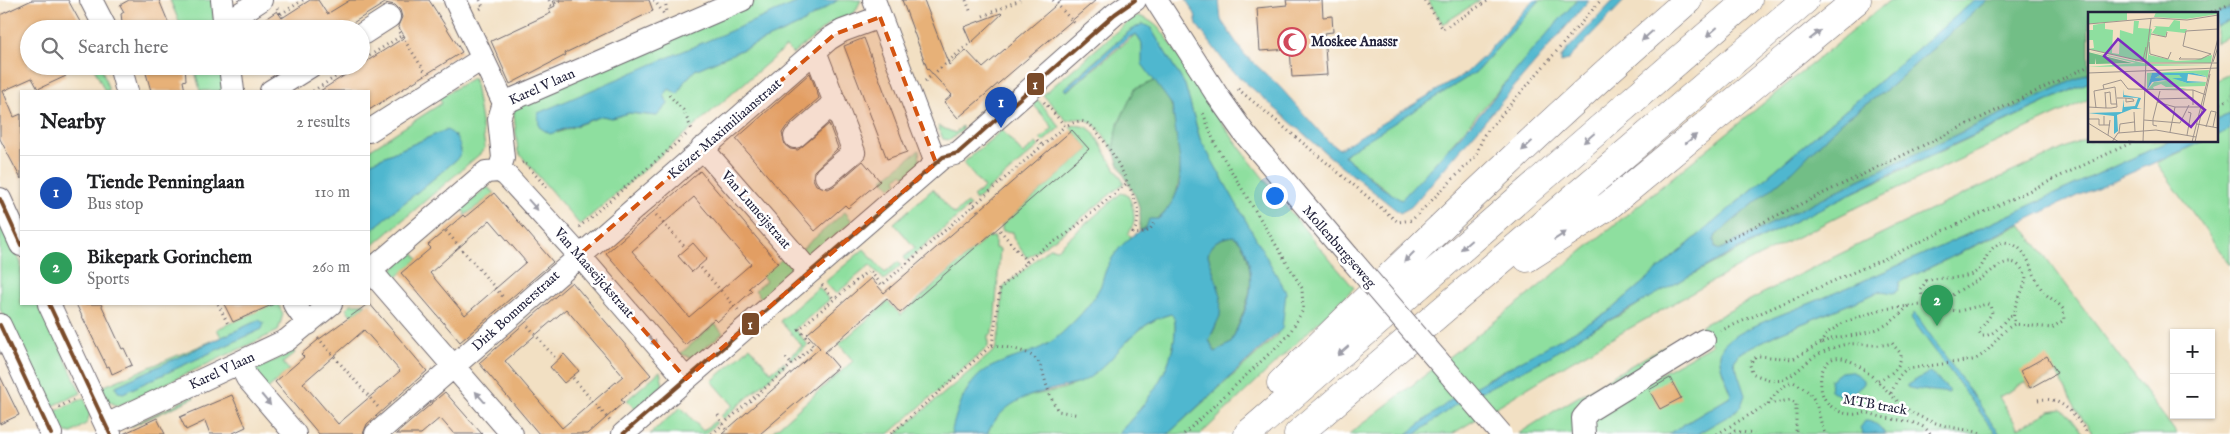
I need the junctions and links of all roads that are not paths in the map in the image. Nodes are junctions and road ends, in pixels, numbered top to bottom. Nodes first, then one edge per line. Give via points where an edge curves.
1 (91, 0) edge
2 (222, 0) edge
3 (262, 0) edge
4 (455, 0) edge
5 (742, 0) edge
6 (1135, 0) edge
7 (1156, 0) edge
8 (1688, 0) edge
9 (1748, 0) edge
10 (1805, 0) edge
11 (1858, 0) edge
12 (877, 8) edge
13 (389, 18) road end
14 (101, 20) edge
15 (224, 20) edge
16 (234, 20) edge
17 (370, 30) edge
18 (815, 51) junction
19 (482, 59) junction
20 (123, 75) edge
21 (231, 75) edge
22 (297, 75) edge
23 (127, 90) edge
24 (233, 90) edge
25 (273, 90) edge
26 (835, 102) junction
27 (504, 103) junction
28 (370, 130) edge
29 (795, 137) dead end
30 (704, 147) junction
31 (936, 163) junction
32 (499, 170) junction
33 (826, 176) dead end
34 (0, 199) edge
35 (20, 242) edge
36 (579, 255) junction
37 (370, 271) edge
38 (815, 277) junction
39 (49, 305) edge
40 (295, 305) edge
41 (330, 305) edge
42 (1431, 319) junction
43 (308, 324) junction
44 (0, 325) edge
45 (1704, 340) road end
46 (240, 364) junction
47 (454, 366) junction
48 (686, 379) junction
49 (46, 424) edge
50 (383, 428) edge
51 (108, 430) edge
52 (619, 430) edge
53 (294, 434) edge
54 (512, 434) edge
55 (1243, 434) edge
56 (1248, 434) edge
57 (1298, 434) edge
58 (1502, 434) edge
59 (1584, 434) edge

1 - 14 street
2 - 15 street
3 - 16 street
4 - 19 street
5 - 27 street, Karel V laan
6 - 31 street via 958,153 943,157
7 - 58 street, Mollenburgseweg, bridge via 1244,133
8 -> 55 highway via 1415,251 1273,391
9 -> 56 highway
10 - 42 highway
42 -> 11 highway via 1608,206
12 - 18 street, Keizer Maximiliaanstraat
12 - 31 street
13 - 17 street
18 - 26 street
18 - 30 street, Keizer Maximiliaanstraat
19 - 27 street
19 - 28 street
20 - 23 street
21 - 24 street
22 - 25 street
26 - 29 street
26 - 33 street via 854,152
27 - 32 street, Karel V laan via 499,119 502,158
30 - 36 street, Keizer Maximiliaanstraat
30 - 38 street, Van Lumeijstraat
31 - 38 street
32 -> 36 street, Van Maaseijckstraat
32 - 37 street via 486,172
34 - 35 street
36 - 47 street, Dirk Bommerstraat
36 -> 48 street, Van Maaseijckstraat
37 - 47 street
38 - 48 street via 750,323
39 - 51 street
40 - 43 street
41 - 43 street, Karel V laan
42 - 57 highway
43 - 46 street, Karel V laan via 286,340
44 - 49 street
45 - 59 street via 1590,410 1583,418
46 - 51 street, Karel V laan
46 -> 53 street via 247,378
47 - 50 street, Dirk Bommerstraat
54 -> 47 street
48 - 52 street

